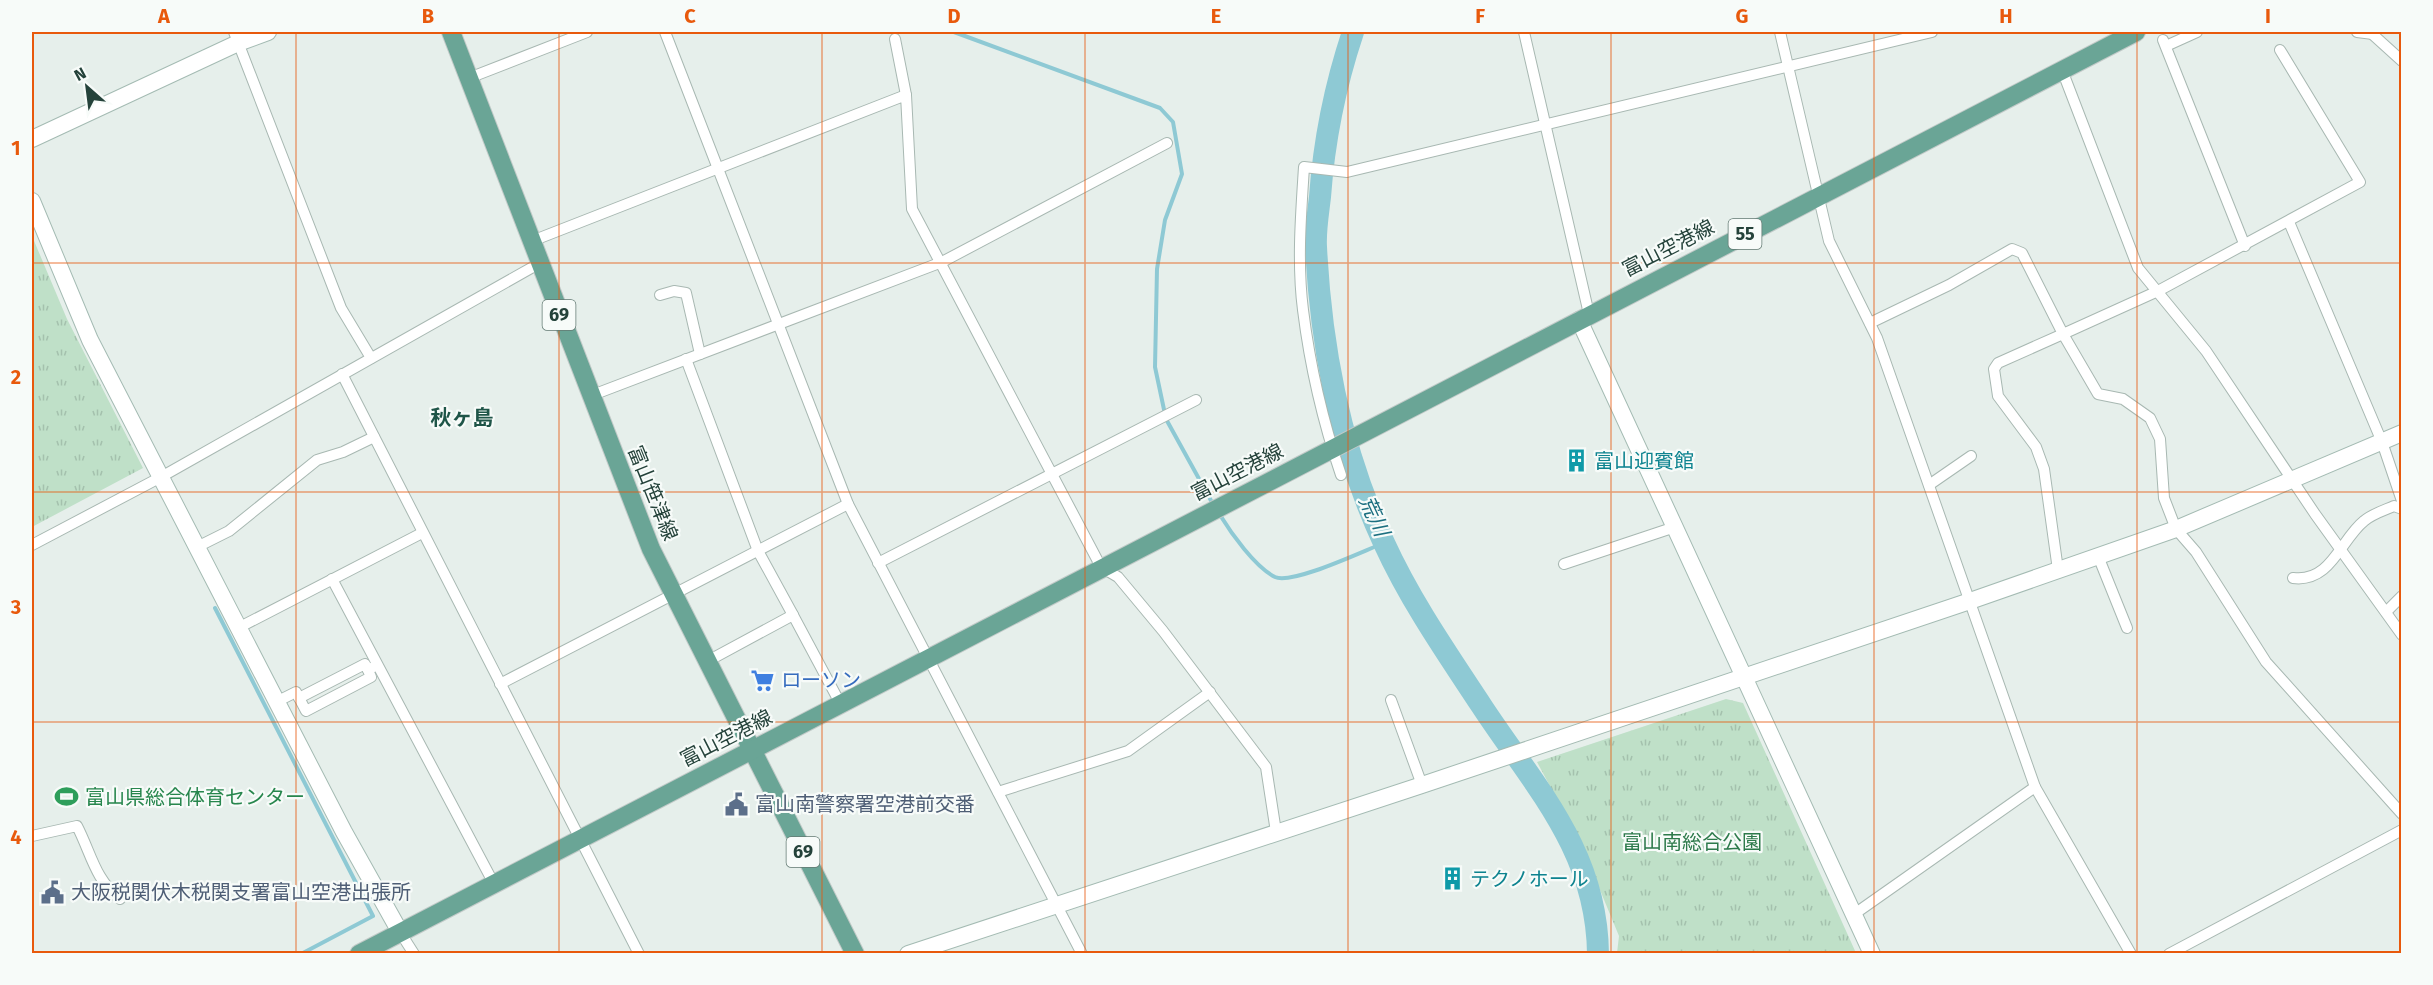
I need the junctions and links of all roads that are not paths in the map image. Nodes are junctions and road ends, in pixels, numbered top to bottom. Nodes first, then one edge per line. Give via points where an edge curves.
1 (268, 32) edge
2 (451, 32) edge
3 (587, 32) edge
4 (666, 32) edge
5 (1524, 32) edge
6 (1780, 32) edge
7 (1932, 32) edge
8 (2136, 32) edge
9 (2197, 32) edge
10 (2357, 32) edge
11 (2372, 33) edge
12 (236, 37) edge
13 (895, 39) dead end
14 (2280, 50) dead end
15 (2402, 61) edge
16 (1788, 66) junction
17 (2061, 70) junction
18 (469, 78) junction
19 (906, 95) junction
20 (1545, 124) junction
21 (32, 139) edge
22 (1167, 143) dead end
23 (718, 169) junction
24 (1818, 196) junction
25 (32, 201) edge
26 (2289, 222) junction
27 (532, 241) junction
28 (2245, 246) junction
29 (942, 262) junction
30 (540, 263) junction
31 (2158, 291) junction
32 (660, 295) dead end
33 (1584, 317) junction
34 (1870, 323) junction
35 (778, 324) junction
36 (2063, 334) junction
37 (700, 354) junction
38 (371, 358) junction
39 (686, 359) junction
40 (342, 374) junction
41 (590, 396) junction
42 (1196, 400) dead end
43 (2402, 433) edge
44 (374, 437) junction
45 (2382, 442) junction
46 (1332, 448) junction
47 (1971, 456) dead end
48 (1052, 474) junction
49 (1341, 476) dead end
50 (160, 477) junction
51 (2292, 480) junction
52 (1929, 484) junction
53 (2402, 501) edge
54 (848, 504) junction
55 (2402, 509) edge
56 (1675, 527) junction
57 (2176, 529) junction
58 (422, 533) junction
59 (32, 545) edge
60 (197, 548) junction
61 (2342, 550) junction
62 (759, 551) junction
63 (2098, 556) junction
64 (878, 562) junction
65 (1564, 564) dead end
66 (1101, 567) junction
67 (2058, 570) junction
68 (2293, 578) dead end
69 (332, 579) junction
70 (673, 596) junction
71 (2402, 596) edge
72 (1970, 601) junction
73 (2386, 612) junction
74 (793, 615) junction
75 (240, 627) junction
76 (2127, 628) dead end
77 (2402, 635) edge
78 (928, 658) junction
79 (706, 662) junction
80 (372, 667) junction
81 (1744, 677) junction
82 (500, 684) junction
83 (1210, 692) junction
84 (1391, 700) dead end
85 (278, 701) junction
86 (840, 703) junction
87 (751, 751) junction
88 (1422, 785) junction
89 (2035, 787) junction
90 (998, 792) junction
91 (2402, 814) edge
92 (2402, 830) edge
93 (1276, 832) junction
94 (32, 836) edge
95 (579, 838) junction
96 (493, 882) junction
97 (120, 899) dead end
98 (1056, 905) junction
99 (1853, 915) junction
100 (400, 932) junction
101 (359, 954) edge
102 (414, 954) edge
103 (639, 954) edge
104 (855, 954) edge
105 (908, 954) edge
106 (1082, 954) edge
107 (1872, 954) edge
108 (2131, 954) edge
109 (2169, 954) edge

1 - 12 street
2 - 18 main road, 富山笹津線 / 69
3 - 18 street
4 - 23 street
5 - 20 street
6 - 16 street
7 - 16 street
8 - 17 main road, 富山空港線 / 55
9 - 28 street via 2164,43
10 - 11 street
11 - 15 street
12 - 21 street
12 - 38 street via 341,308
13 - 19 street
14 - 26 street via 2360,182
16 - 20 street
16 - 24 street
17 - 24 main road, 富山空港線 / 55
17 - 31 street via 2138,268
18 - 27 main road, 富山笹津線 / 69
19 - 23 street
19 - 29 street via 912,209
20 - 33 street
20 - 46 street via 1347,172 1304,167 1303,310
22 - 29 street
23 - 27 street
23 - 35 street
24 - 33 main road, 富山空港線 / 55
24 - 34 street via 1829,241
25 - 50 street via 78,313
26 - 28 street
26 - 45 street
27 - 30 main road, 富山笹津線 / 69
28 - 31 street
29 - 35 street
29 - 48 street
30 - 38 street
30 - 41 main road, 富山笹津線 / 69
31 - 36 street
31 - 51 street via 2206,351
32 - 37 street via 686,292
33 - 46 main road, 富山空港線 / 55
33 - 56 street
34 - 36 street via 2012,249 2022,253
34 - 52 street
35 - 37 street
35 - 54 street
36 - 57 street via 2098,394 2123,399 2150,418 2160,439 2164,498
36 - 67 street via 1998,363 1994,369 1998,396 2036,447 2044,469
37 - 39 street
38 - 40 street
39 - 41 street
39 - 62 street
40 - 44 street
40 - 50 street
41 - 70 main road, 富山笹津線 / 69 via 646,539
42 - 48 street
43 - 45 street
44 - 58 street
44 - 60 street via 317,460 230,531
45 - 51 street
45 - 53 street
46 - 49 street
46 - 66 main road, 富山空港線 / 55
47 - 52 street
48 - 64 street
48 - 66 street
50 - 59 street
50 - 60 street
51 - 57 street
51 - 61 street
52 - 72 street
54 - 62 street
54 - 64 street
55 - 61 street via 2394,506 2363,521
56 - 65 street
56 - 81 street
57 - 63 street
57 - 91 street via 2196,552 2266,662
58 - 69 street
58 - 82 street
60 - 75 street
61 - 68 street via 2316,574
61 - 73 street
62 - 70 street
62 - 74 street
63 - 67 street
63 - 76 street
64 - 78 street
66 - 78 main road, 富山空港線 / 55
66 - 83 street via 1118,577
67 - 72 street
69 - 75 street
69 - 80 street
70 - 79 main road, 富山笹津線 / 69
70 - 82 street
71 - 73 street
72 - 81 street
72 - 89 street
73 - 77 street
74 - 79 street
74 - 86 street
75 - 85 street
78 - 86 main road, 富山空港線 / 55
78 - 90 street
79 - 87 main road, 富山笹津線 / 69
80 - 85 street via 371,677 306,711 296,692
80 - 96 street
81 - 88 street
81 - 99 street
82 - 95 street
83 - 90 street via 1128,751
83 - 93 street via 1266,767
84 - 88 street
85 - 100 street
86 - 87 main road, 富山空港線 / 55
87 - 95 main road, 富山空港線 / 55
87 - 104 main road, 富山笹津線 / 69
88 - 93 street
89 - 99 street
89 - 108 street
90 - 98 street
92 - 109 street
93 - 98 street
94 - 97 street via 77,826 103,885
95 - 96 main road, 富山空港線 / 55
95 - 103 street
96 - 100 main road, 富山空港線 / 55
98 - 105 street
98 - 106 street
99 - 107 street
100 - 101 main road, 富山空港線 / 55
100 - 102 street

